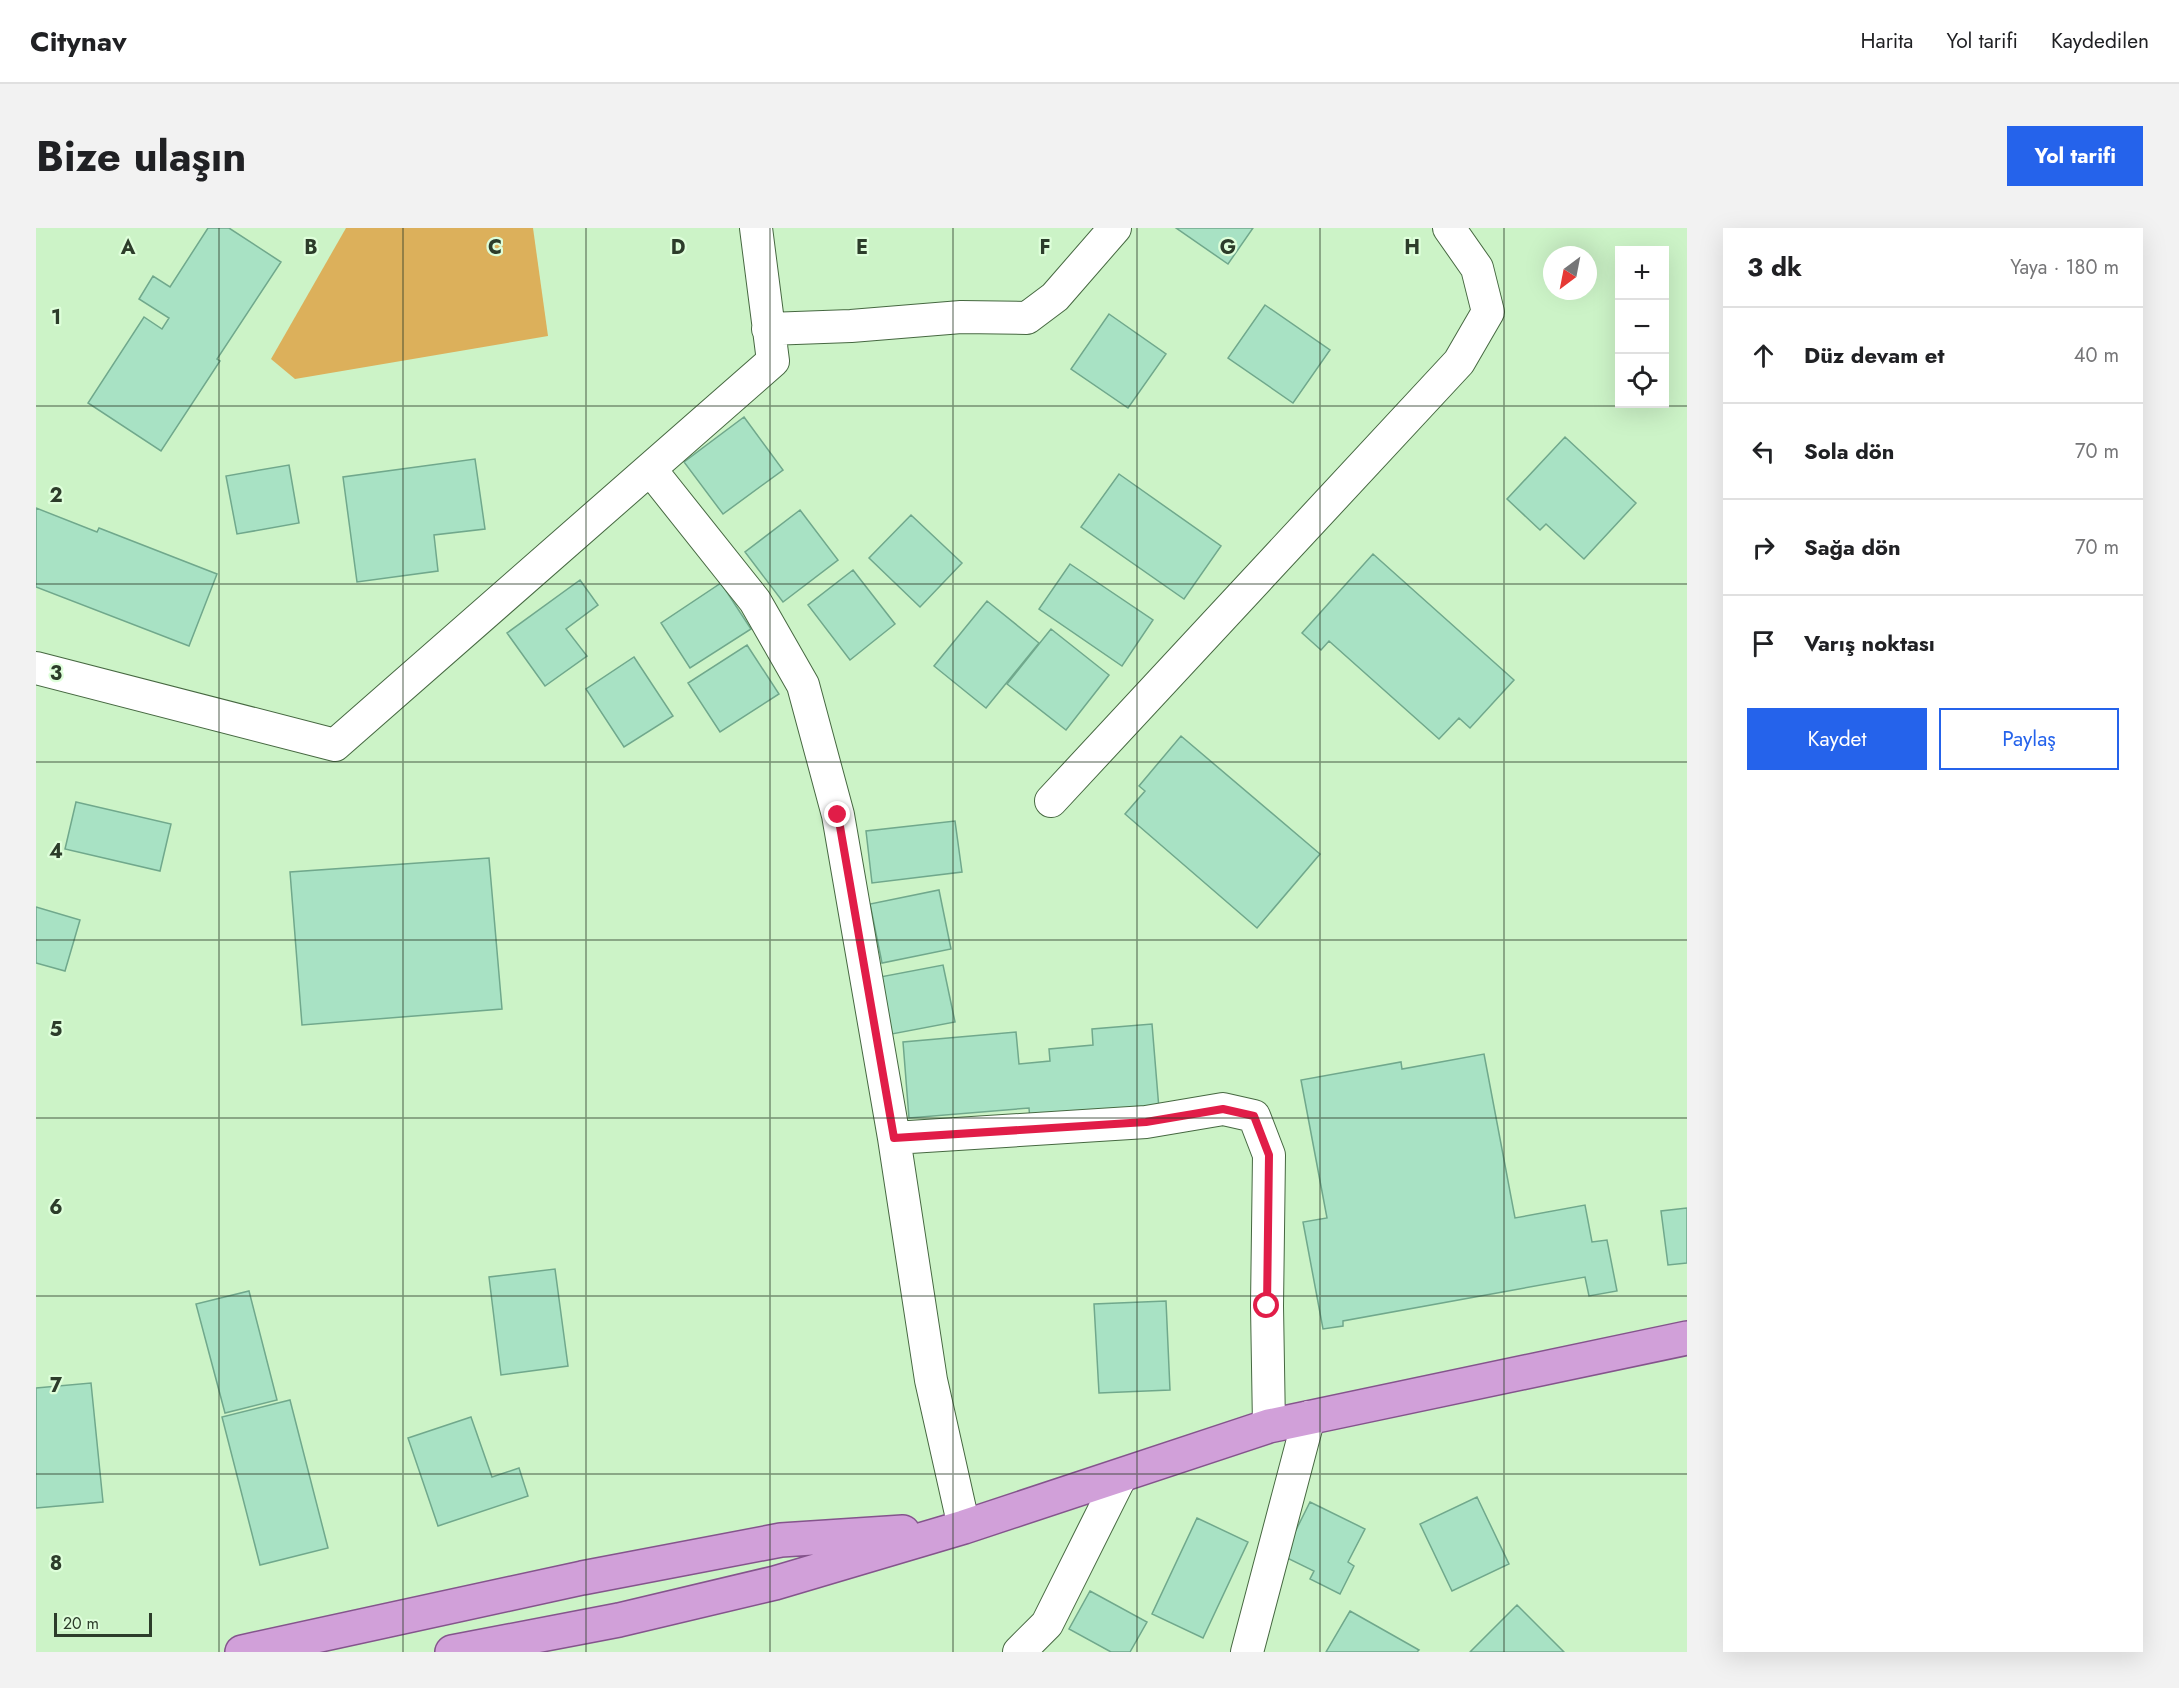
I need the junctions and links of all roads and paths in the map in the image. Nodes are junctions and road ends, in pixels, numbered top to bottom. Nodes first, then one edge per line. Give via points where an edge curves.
1 (756, 228) edge
2 (1115, 228) edge
3 (1449, 228) edge
4 (768, 329) junction
5 (650, 469) junction
6 (36, 669) edge
7 (1051, 801) dead end
8 (894, 1138) junction
9 (1687, 1338) edge
10 (1309, 1417) junction
11 (1269, 1426) junction
12 (1122, 1476) junction
13 (964, 1527) junction
14 (242, 1652) edge
15 (453, 1652) edge
16 (1019, 1652) edge
17 (1247, 1652) edge

1 - 4 street
2 - 4 street via 1055,297 1027,318 961,317
3 - 7 street via 1477,268 1488,312 1459,362
4 - 5 street via 773,361
5 - 6 street via 335,745
5 - 8 street via 755,601 803,685 838,815
8 - 11 street via 1146,1122 1223,1109 1254,1116 1269,1155
8 - 13 street via 931,1380
9 - 10 main road
10 - 11 main road
10 - 17 street
11 - 12 main road
12 - 13 main road
12 - 16 street via 1047,1624
13 - 14 main road via 781,1540 582,1578
13 - 15 main road via 775,1583 619,1620

